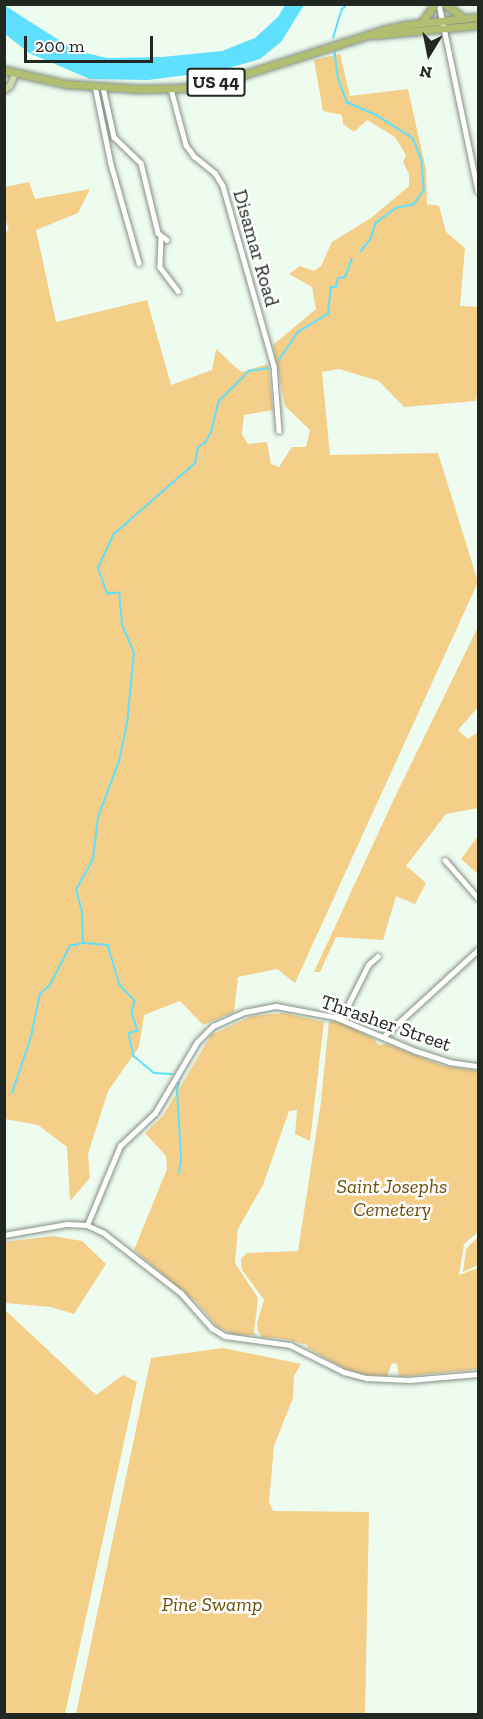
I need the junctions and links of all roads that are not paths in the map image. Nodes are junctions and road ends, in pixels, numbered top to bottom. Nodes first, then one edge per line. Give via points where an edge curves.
1 (435, 4) edge
2 (439, 4) edge
3 (445, 4) edge
4 (478, 17) edge
5 (464, 19) junction
6 (421, 23) junction
7 (443, 25) junction
8 (478, 25) edge
9 (370, 35) junction
10 (4, 70) edge
11 (15, 74) junction
12 (4, 84) edge
13 (99, 87) junction
14 (171, 89) junction
15 (4, 90) edge
16 (478, 191) edge
17 (161, 237) junction
18 (167, 240) dead end
19 (139, 263) dead end
20 (178, 291) dead end
21 (279, 431) dead end
22 (445, 860) dead end
23 (478, 898) edge
24 (478, 950) edge
25 (378, 956) dead end
26 (341, 1019) junction
27 (383, 1037) junction
28 (478, 1066) edge
29 (87, 1225) junction
30 (4, 1235) edge
31 (478, 1374) edge

1 - 6 highway
2 - 7 street
3 - 5 highway
4 - 5 highway, US 44
5 - 7 highway, US 44
6 - 7 highway, US 44
6 - 9 highway, US 44
7 - 8 highway, US 44
7 - 9 highway, US 44
7 - 16 street
9 - 14 highway, US 44 via 224,81
10 - 11 highway, US 44
11 - 12 main road
11 - 13 highway, US 44
11 - 15 main road
13 - 14 highway, US 44
13 - 17 street via 114,137 141,162
13 - 19 street via 111,164
14 - 21 street, Disamar Road via 186,145 223,186 274,366
17 - 18 street
17 - 20 street via 160,267
22 - 23 street
24 - 27 street
25 - 26 street via 368,965
26 - 27 street, Thrasher Street
26 - 29 street, Thrasher Street via 270,1006 210,1028 197,1042 155,1113 120,1146
27 - 28 street, Thrasher Street via 445,1061
29 - 30 street via 67,1224
29 - 31 street via 104,1233 181,1293 212,1328 225,1336 282,1342 344,1372 367,1378 410,1380

